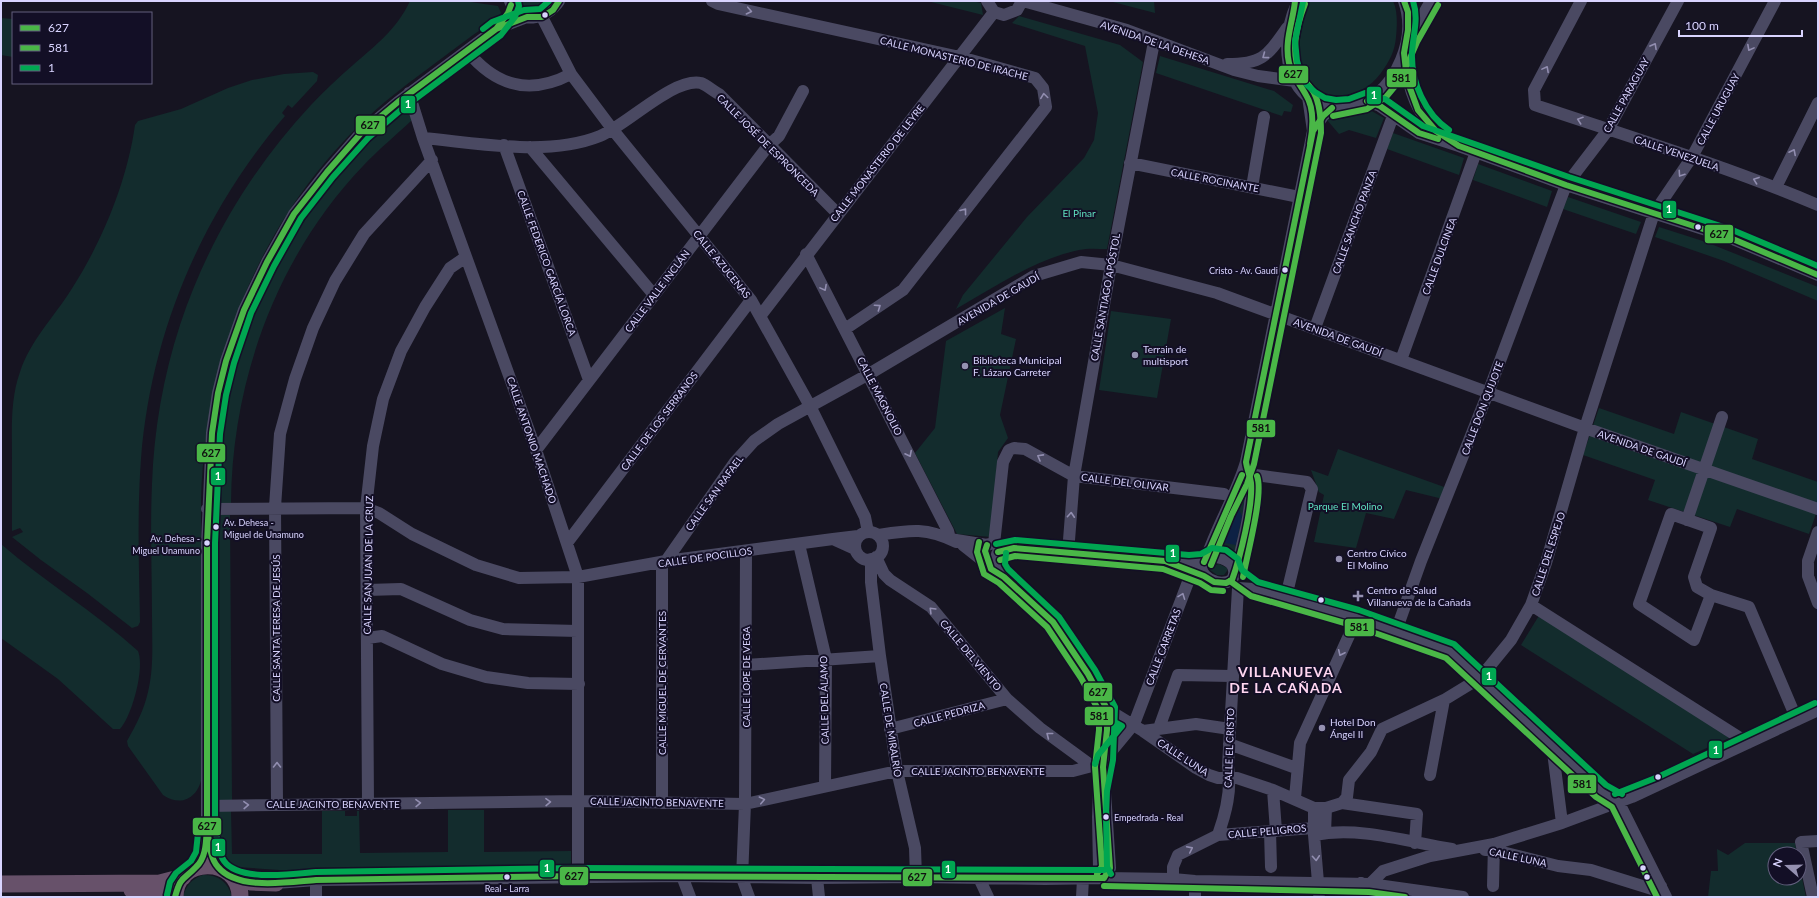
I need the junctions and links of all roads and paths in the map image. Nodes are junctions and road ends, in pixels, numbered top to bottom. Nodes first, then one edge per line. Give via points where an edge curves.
1 (559, 1) edge
2 (712, 1) edge
3 (1022, 1) edge
4 (1404, 1) edge
5 (1431, 1) edge
6 (1581, 1) edge
7 (1678, 1) edge
8 (1775, 1) edge
9 (510, 3) edge
10 (1296, 4) edge
11 (991, 6) edge
12 (527, 17) junction
13 (542, 17) junction
14 (1289, 26) junction
15 (496, 29) junction
16 (1154, 42) junction
17 (1405, 48) junction
18 (467, 51) junction
19 (960, 57) junction
20 (1217, 64) junction
21 (571, 74) junction
22 (1295, 81) junction
23 (803, 91) dead end
24 (409, 93) junction
25 (1308, 98) junction
26 (1367, 101) junction
27 (1818, 103) edge
28 (1332, 108) junction
29 (1393, 116) junction
30 (1264, 117) dead end
31 (613, 130) junction
32 (1608, 130) junction
33 (1313, 131) junction
34 (423, 138) junction
35 (504, 145) junction
36 (768, 146) junction
37 (1459, 146) junction
38 (530, 147) junction
39 (1476, 152) junction
40 (1692, 157) junction
41 (432, 160) junction
42 (1130, 163) junction
43 (1566, 184) junction
44 (1252, 187) junction
45 (1776, 187) junction
46 (1299, 197) junction
47 (1818, 205) edge
48 (837, 213) junction
49 (1654, 213) junction
50 (699, 236) junction
51 (806, 254) junction
52 (466, 257) junction
53 (1111, 265) junction
54 (1818, 275) edge
55 (654, 295) junction
56 (751, 300) junction
57 (1275, 314) junction
58 (761, 315) junction
59 (1315, 328) junction
60 (845, 329) junction
61 (1401, 360) junction
62 (869, 374) junction
63 (589, 380) junction
64 (1488, 393) junction
65 (810, 406) junction
66 (1722, 417) dead end
67 (1585, 428) junction
68 (536, 450) junction
69 (1247, 468) junction
70 (1704, 470) junction
71 (1074, 476) junction
72 (1230, 492) junction
73 (1250, 499) junction
74 (275, 507) junction
75 (366, 508) junction
76 (208, 509) junction
77 (1818, 509) edge
78 (1687, 520) junction
79 (1818, 532) edge
80 (868, 534) junction
81 (950, 539) junction
82 (833, 540) junction
83 (567, 543) junction
84 (798, 544) junction
85 (963, 545) junction
86 (855, 549) junction
87 (992, 550) junction
88 (746, 551) junction
89 (1068, 553) junction
90 (873, 558) junction
91 (1205, 560) junction
92 (1165, 561) junction
93 (664, 562) junction
94 (991, 569) junction
95 (884, 574) junction
96 (1200, 574) junction
97 (578, 577) junction
98 (1004, 577) junction
99 (1235, 579) junction
100 (871, 582) junction
101 (367, 590) junction
102 (1711, 595) junction
103 (1286, 597) junction
104 (1818, 603) edge
105 (1531, 605) junction
106 (1357, 618) junction
107 (578, 631) junction
108 (1396, 631) junction
109 (367, 638) junction
110 (880, 656) junction
111 (826, 659) junction
112 (746, 664) junction
113 (1232, 676) junction
114 (1480, 678) junction
115 (579, 684) junction
116 (1007, 699) junction
117 (1444, 700) junction
118 (1107, 709) junction
119 (1818, 710) edge
120 (1797, 720) junction
121 (1138, 727) junction
122 (1159, 728) junction
123 (890, 729) junction
124 (1230, 730) junction
125 (1748, 743) junction
126 (1229, 744) junction
127 (1552, 744) junction
128 (1069, 751) junction
129 (1100, 764) junction
130 (1296, 768) junction
131 (897, 771) junction
132 (1073, 771) junction
133 (1430, 775) dead end
134 (1230, 779) junction
135 (825, 786) junction
136 (1273, 790) junction
137 (1295, 798) junction
138 (579, 801) junction
139 (1618, 801) junction
140 (662, 803) junction
141 (277, 804) junction
142 (368, 804) junction
143 (745, 804) junction
144 (1342, 804) junction
145 (207, 806) junction
146 (1320, 808) junction
147 (1562, 823) junction
148 (207, 826) junction
149 (1273, 831) junction
150 (1318, 832) junction
151 (1218, 835) junction
152 (1818, 841) edge
153 (1415, 843) junction
154 (1494, 847) junction
155 (1465, 850) junction
156 (197, 867) junction
157 (218, 867) junction
158 (1271, 867) dead end
159 (578, 876) junction
160 (682, 876) junction
161 (183, 877) junction
162 (916, 877) junction
163 (234, 878) junction
164 (742, 878) junction
165 (817, 878) junction
166 (979, 878) junction
167 (1104, 878) junction
168 (1083, 879) junction
169 (1173, 879) junction
170 (316, 880) junction
171 (1195, 881) junction
172 (72, 882) junction
173 (276, 883) junction
174 (1, 884) edge
175 (1366, 884) junction
176 (1494, 886) dead end
177 (1318, 888) junction
178 (1664, 892) edge
179 (1420, 894) edge
180 (162, 897) edge
181 (175, 897) edge
182 (240, 897) edge
183 (246, 897) edge
184 (316, 897) edge
185 (690, 897) edge
186 (749, 897) edge
187 (819, 897) edge
188 (988, 897) edge
189 (1082, 897) edge
190 (1195, 897) edge
191 (1359, 897) edge
192 (1463, 897) edge
193 (1813, 897) edge

1 - 13 street via 553,10
2 -> 19 street, CALLE MONASTERIO DE IRACHE
3 - 11 street, AVENIDA DE LA DEHESA via 1017,10 1004,15
3 - 16 street, AVENIDA DE LA DEHESA via 1127,30
4 - 17 street via 1408,12
5 - 17 street
32 -> 6 street, CALLE VENEZUELA via 1535,105 1534,90
32 -> 7 street, CALLE PARAGUAY
8 -> 40 street, CALLE URUGUAY
9 - 12 street via 518,13
9 - 15 street via 508,13
10 - 14 street
11 - 19 street, CALLE MONASTERIO DE LEYRE
12 - 13 street
12 - 15 street
13 - 21 street, CALLE AZUCENAS
14 -> 20 street, AVENIDA DE LA DEHESA via 1271,51 1260,59 1246,64
14 - 22 street via 1286,46
15 - 18 street
16 - 20 street, AVENIDA DE LA DEHESA
16 - 42 street, CALLE SANTIAGO APÓSTOL
17 - 26 street via 1393,76 1378,94
17 - 37 street via 1407,80 1418,110 1436,131
18 - 21 street via 493,76 525,86 542,85
18 - 24 street
19 - 48 street, CALLE MONASTERIO DE LEYRE
60 -> 19 street, CALLE MONASTERIO DE IRACHE via 903,290 1046,107 1043,88 1036,78
20 - 22 street, AVENIDA DE LA DEHESA via 1258,76
21 - 31 street, CALLE AZUCENAS
22 - 25 street
23 - 36 street, CALLE VALLE INCLÁN via 779,136
24 - 34 street, CALLE ANTONIO MACHADO
24 - 76 street via 362,132 327,172 294,214 267,262 244,310 218,393 212,433
25 - 28 street via 1314,103
25 - 33 street, CALLE EL CRISTO
26 - 28 street
26 - 29 street via 1380,106
45 -> 27 street
28 - 33 street, CALLE EL CRISTO
29 - 37 street via 1419,133
29 - 59 street, CALLE SANCHO PANZA
30 - 44 street
31 - 36 street, CALLE JOSÉ DE ESPRONCEDA via 662,96 690,83 702,83 719,94
31 - 38 street, CALLE JOSÉ DE ESPRONCEDA via 570,145
31 - 50 street, CALLE AZUCENAS
32 - 40 street, CALLE VENEZUELA
32 - 43 street, CALLE PARAGUAY
33 - 46 street, CALLE EL CRISTO
34 - 35 street, CALLE JOSÉ DE ESPRONCEDA
34 - 41 street, CALLE ANTONIO MACHADO
35 - 38 street, CALLE JOSÉ DE ESPRONCEDA
35 - 63 street, CALLE FEDERICO GARCÍA LORCA
36 - 48 street, CALLE JOSÉ DE ESPRONCEDA
36 - 50 street, CALLE VALLE INCLÁN
37 - 39 street
38 - 55 street
39 - 43 street
39 - 61 street, CALLE DULCINEA
45 -> 40 street, CALLE VENEZUELA
40 -> 49 street, CALLE URUGUAY
41 - 52 street, CALLE ANTONIO MACHADO
41 - 74 street, CALLE SANTA TERESA DE JESÚS via 364,234 335,281 313,328 295,379 280,434
42 - 44 street, CALLE ROCINANTE
42 - 53 street, CALLE SANTIAGO APÓSTOL
43 - 49 street
43 - 64 street, CALLE DON QUIJOTE
44 - 46 street, CALLE ROCINANTE
45 - 47 street, CALLE VENEZUELA
46 - 57 street, CALLE EL CRISTO
48 - 51 street, CALLE MONASTERIO DE LEYRE
49 - 54 street via 1728,237
49 - 67 street, CALLE DEL ESPEJO
50 - 55 street, CALLE VALLE INCLÁN
50 - 56 street, CALLE AZUCENAS
51 - 58 street, CALLE MONASTERIO DE LEYRE
51 -> 60 street, CALLE MAGNOLIO
52 - 68 street, CALLE ANTONIO MACHADO
52 - 75 street, CALLE SAN JUAN DE LA CRUZ via 450,268 401,351 383,399 373,446
53 - 57 street, AVENIDA DE GAUDÍ via 1217,292
53 - 62 street, AVENIDA DE GAUDÍ via 1081,262 1034,276
53 - 71 street, CALLE SANTIAGO APÓSTOL
55 - 63 street, CALLE VALLE INCLÁN
56 - 58 street, CALLE AZUCENAS
56 - 83 street, CALLE DE LOS SERRANOS
57 - 59 street, AVENIDA DE GAUDÍ
57 - 69 street, CALLE EL CRISTO
58 - 65 street, CALLE AZUCENAS
59 - 61 street, AVENIDA DE GAUDÍ
60 - 62 street, CALLE MAGNOLIO
61 - 64 street, AVENIDA DE GAUDÍ
62 - 65 street, AVENIDA DE GAUDÍ
62 -> 81 street, CALLE MAGNOLIO
63 - 68 street, CALLE VALLE INCLÁN
64 - 67 street, AVENIDA DE GAUDÍ
64 - 108 street, CALLE DON QUIJOTE
65 - 80 street, CALLE AZUCENAS via 866,517
65 - 93 street, CALLE SAN RAFAEL via 754,441 735,462
66 - 70 street
67 - 70 street, AVENIDA DE GAUDÍ
67 - 105 street, CALLE DEL ESPEJO via 1546,563
68 - 83 street, CALLE ANTONIO MACHADO
69 - 72 street, CALLE EL CRISTO
69 - 73 street, CALLE EL CRISTO via 1252,484
69 - 103 street via 1306,482 1312,489
70 - 77 street, AVENIDA DE GAUDÍ
70 - 78 street
71 - 72 street, CALLE DEL OLIVAR
71 -> 87 street, CALLE DEL OLIVAR via 1025,449 1009,450 1003,462
89 -> 71 street, CALLE SANTIAGO APÓSTOL
72 - 73 street via 1245,493
72 - 91 street, CALLE EL CRISTO
73 - 99 street, CALLE EL CRISTO
74 - 75 street
74 - 76 street
141 -> 74 street, CALLE SANTA TERESA DE JESÚS
75 - 97 street, CALLE DE POCILLOS via 476,566 520,578
75 - 101 street, CALLE SAN JUAN DE LA CRUZ
76 - 145 street
78 - 102 street via 1711,528 1694,577 1697,587
78 - 102 street via 1671,514 1639,604 1694,640
79 - 104 street via 1808,562 1808,576
80 - 81 street, CALLE DE POCILLOS via 915,530
80 - 82 street, CALLE DE POCILLOS
80 - 86 street via 855,542
80 - 90 street via 882,542 882,551
81 - 85 street, CALLE DE POCILLOS
81 - 87 street, CALLE DE POCILLOS
82 - 84 street, CALLE DE POCILLOS
82 - 86 street, CALLE DE POCILLOS
83 - 97 street, CALLE ANTONIO MACHADO
84 - 88 street, CALLE DE POCILLOS
84 - 111 street, CALLE DEL ÁLAMO
85 - 87 street, CALLE DE POCILLOS
85 - 94 street
86 - 90 street via 861,557
87 - 89 street via 1014,548
87 - 94 street
87 - 98 street via 997,568
88 - 93 street, CALLE DE POCILLOS
88 - 112 street, CALLE LOPE DE VEGA
89 - 92 street
90 - 95 street, CALLE DEL VIENTO
90 - 100 street, CALLE DE MIRALRÍO
91 - 92 street via 1189,563
91 - 96 street
91 - 99 street via 1216,557 1231,562
92 - 96 street
93 - 97 street, CALLE DE POCILLOS
93 - 140 street, CALLE MIGUEL DE CERVANTES
94 - 98 street
95 - 100 street
116 -> 95 street, CALLE DEL VIENTO via 931,607
96 - 99 street via 1220,583
121 -> 96 street, CALLE CARRETAS via 1188,582
97 - 107 street, CALLE ANTONIO MACHADO
98 - 118 street via 1053,622 1088,674
99 - 103 street via 1254,589
99 - 113 street, CALLE EL CRISTO
100 - 110 street, CALLE DE MIRALRÍO
101 - 107 street via 401,589 470,620 504,629
101 - 109 street, CALLE SAN JUAN DE LA CRUZ
102 - 120 street via 1750,607
103 - 106 street
105 - 114 street, CALLE DEL ESPEJO via 1511,640
105 - 125 street
106 - 108 street
106 -> 130 street via 1300,743
107 - 115 street, CALLE ANTONIO MACHADO
108 - 114 street via 1450,652
109 - 115 street via 382,636 442,664 486,677 528,683
109 - 142 street, CALLE SAN JUAN DE LA CRUZ
110 - 111 street
110 - 123 street, CALLE DE MIRALRÍO
111 - 112 street
111 - 135 street, CALLE DEL ÁLAMO
112 - 143 street, CALLE LOPE DE VEGA
113 - 122 street via 1178,674
113 - 124 street, CALLE EL CRISTO
114 - 117 street, CALLE DEL ESPEJO
114 - 127 street
115 - 138 street, CALLE ANTONIO MACHADO
116 - 123 street, CALLE PEDRIZA
128 -> 116 street, CALLE DEL VIENTO
117 - 133 street
117 - 144 street, CALLE DEL ESPEJO via 1382,729 1371,752 1350,780 1347,797
118 - 121 street, CALLE LUNA
118 - 129 street
119 - 120 street
120 - 125 street
121 - 122 street
121 - 129 street, CALLE CARRETAS
121 - 134 street, CALLE LUNA via 1209,776
122 - 124 street via 1196,724
123 - 131 street, CALLE DE MIRALRÍO
124 - 126 street, CALLE EL CRISTO
125 - 139 street
126 - 130 street
126 - 134 street, CALLE EL CRISTO
127 - 139 street via 1602,791
127 - 147 street
128 - 129 street, CALLE DEL VIENTO
128 - 132 street
129 - 132 street, CALLE JACINTO BENAVENTE
129 - 167 street via 1099,869
130 - 137 street
131 - 132 street, CALLE JACINTO BENAVENTE
131 - 135 street, CALLE JACINTO BENAVENTE
131 - 162 street, CALLE DE MIRALRÍO via 915,848
134 - 136 street, CALLE LUNA via 1237,778
134 - 151 street, CALLE EL CRISTO via 1226,813
143 -> 135 street, CALLE JACINTO BENAVENTE
136 - 137 street, CALLE LUNA
136 - 149 street
137 - 146 street, CALLE LUNA
138 - 140 street, CALLE JACINTO BENAVENTE
142 -> 138 street, CALLE JACINTO BENAVENTE
138 - 159 street, CALLE ANTONIO MACHADO
139 - 147 street
139 - 178 street
140 - 143 street, CALLE JACINTO BENAVENTE
141 - 142 street, CALLE JACINTO BENAVENTE
145 -> 141 street, CALLE JACINTO BENAVENTE
143 - 164 street, CALLE LOPE DE VEGA
144 - 146 street
144 - 153 street via 1417,814
145 - 148 street
146 - 150 street
147 - 154 street
148 - 156 highway via 204,855
148 - 157 highway via 210,848
149 - 150 street, CALLE PELIGROS
149 - 151 street, CALLE PELIGROS
149 - 158 street
150 - 153 street, CALLE LUNA via 1377,835
150 -> 177 street
169 -> 151 street, CALLE PELIGROS via 1173,868 1178,855
152 - 193 street via 1801,842
153 - 155 street, CALLE LUNA
154 - 155 street, CALLE LUNA
154 - 176 street
154 - 178 street, CALLE LUNA via 1558,866 1591,870
155 - 175 street via 1430,856 1383,871
156 - 157 highway
156 - 161 highway
157 - 163 highway
159 - 160 street
159 - 170 street
160 - 164 street
160 - 185 street
161 - 172 highway via 160,883
161 - 181 highway
162 - 165 street
162 - 166 street
163 - 173 highway
163 - 182 highway
164 - 165 street
164 - 186 street
165 - 187 street
166 - 168 street
166 - 188 street
167 - 168 street
167 - 169 street
168 - 189 street
169 - 171 street
170 - 173 street
170 - 184 street
171 - 177 street
171 - 190 street
172 - 174 highway
172 - 180 highway via 140,891
173 - 183 highway via 253,891
175 - 177 street
175 - 179 street
175 - 191 street
179 - 192 street

